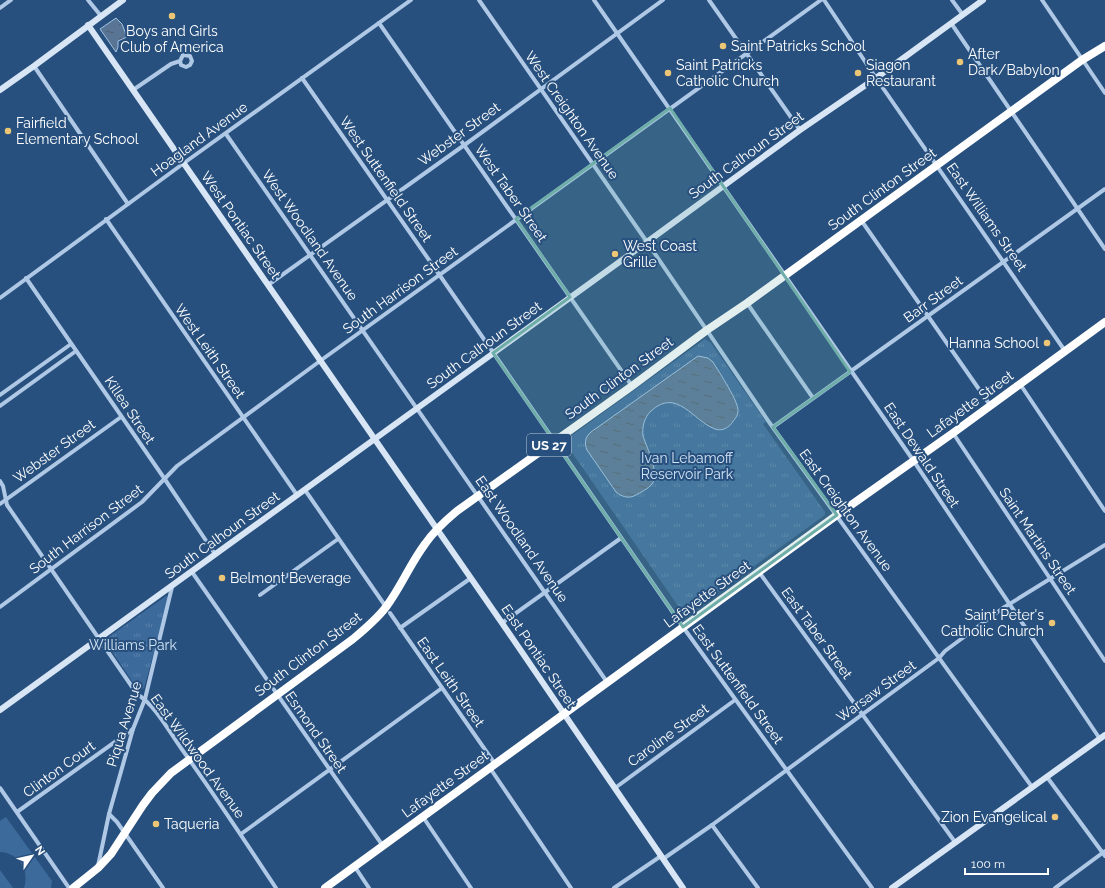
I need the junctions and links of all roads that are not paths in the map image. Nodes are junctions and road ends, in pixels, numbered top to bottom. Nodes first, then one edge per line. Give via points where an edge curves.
1 (11, 0) edge
2 (88, 0) edge
3 (123, 0) edge
4 (411, 0) edge
5 (479, 0) edge
6 (594, 0) edge
7 (663, 0) edge
8 (709, 0) edge
9 (821, 0) edge
10 (824, 0) edge
11 (952, 0) edge
12 (983, 0) edge
13 (1042, 0) edge
14 (0, 8) edge
15 (963, 15) junction
16 (101, 16) junction
17 (379, 23) junction
18 (951, 23) junction
19 (88, 25) junction
20 (618, 33) junction
21 (1105, 46) edge
22 (746, 54) junction
23 (1082, 60) junction
24 (180, 61) dead end
25 (34, 66) junction
26 (302, 78) junction
27 (876, 78) junction
28 (541, 89) junction
29 (0, 90) edge
30 (134, 90) junction
31 (1105, 93) edge
32 (670, 108) junction
33 (1011, 111) junction
34 (800, 130) junction
35 (226, 134) junction
36 (464, 145) junction
37 (184, 163) junction
38 (593, 164) junction
39 (937, 165) junction
40 (723, 185) junction
41 (1105, 189) edge
42 (387, 200) junction
43 (128, 204) junction
44 (1078, 208) junction
45 (516, 219) junction
46 (106, 220) junction
47 (861, 220) junction
48 (647, 242) junction
49 (1105, 249) edge
50 (310, 255) junction
51 (1004, 262) junction
52 (440, 275) junction
53 (785, 275) junction
54 (26, 278) junction
55 (268, 285) junction
56 (570, 297) junction
57 (0, 298) edge
58 (747, 303) junction
59 (928, 316) junction
60 (1105, 322) edge
61 (363, 330) junction
62 (707, 330) junction
63 (71, 344) junction
64 (76, 351) junction
65 (1065, 351) junction
66 (493, 352) junction
67 (320, 361) junction
68 (850, 372) junction
69 (22, 379) junction
70 (1020, 384) junction
71 (27, 386) junction
72 (632, 386) junction
73 (10, 388) junction
74 (0, 395) edge
75 (15, 395) junction
76 (813, 398) junction
77 (990, 405) junction
78 (0, 406) edge
79 (417, 408) junction
80 (121, 417) junction
81 (243, 418) junction
82 (773, 427) junction
83 (953, 432) junction
84 (374, 439) junction
85 (555, 441) junction
86 (913, 460) junction
87 (164, 478) junction
88 (0, 481) edge
89 (304, 490) junction
90 (0, 495) edge
91 (297, 495) junction
92 (479, 496) junction
93 (5, 500) junction
94 (0, 504) edge
95 (1105, 511) edge
96 (837, 515) junction
97 (436, 529) junction
98 (338, 538) junction
99 (621, 538) junction
100 (1105, 545) edge
101 (215, 554) junction
102 (51, 570) junction
103 (192, 572) junction
104 (760, 572) junction
105 (471, 578) junction
106 (1050, 579) junction
107 (172, 586) junction
108 (546, 592) junction
109 (260, 595) dead end
110 (1009, 604) junction
111 (0, 607) edge
112 (388, 610) junction
113 (502, 623) junction
114 (683, 627) junction
115 (400, 628) junction
116 (99, 639) junction
117 (939, 658) junction
118 (1105, 661) edge
119 (608, 682) junction
120 (442, 688) junction
121 (277, 695) junction
122 (145, 699) junction
123 (735, 700) junction
124 (0, 710) edge
125 (564, 713) junction
126 (863, 715) junction
127 (133, 729) junction
128 (1103, 737) edge
129 (189, 759) junction
130 (492, 765) junction
131 (329, 769) junction
132 (786, 770) junction
133 (1047, 777) junction
134 (1032, 787) junction
135 (0, 788) edge
136 (615, 788) junction
137 (17, 812) junction
138 (109, 814) junction
139 (423, 817) junction
140 (712, 825) junction
141 (125, 833) junction
142 (241, 834) junction
143 (956, 842) junction
144 (383, 846) junction
145 (1104, 853) edge
146 (662, 857) junction
147 (354, 867) junction
148 (98, 868) junction
149 (70, 888) edge
150 (73, 888) edge
151 (163, 888) edge
152 (276, 888) edge
153 (325, 888) edge
154 (369, 888) edge
155 (471, 888) edge
156 (571, 888) edge
157 (614, 888) edge
158 (683, 888) edge
159 (758, 888) edge
160 (872, 888) edge
161 (892, 888) edge
162 (1055, 888) edge

1 - 14 street
2 - 16 street
3 - 16 street
4 - 17 street, Hoagland Avenue
5 - 28 street, West Creighton Avenue
6 - 20 street, East Dewald Street
7 - 20 street, Webster Street
8 - 22 street
9 - 22 street, South Harrison Street
10 - 27 street, East Williams Street
11 - 15 street
12 - 15 street, South Calhoun Street
13 - 23 street
15 - 18 street, South Calhoun Street
16 - 19 street
17 - 26 street, Hoagland Avenue
17 - 36 street, West Taber Street
18 - 27 street, South Calhoun Street
18 - 33 street
19 - 25 street
19 - 30 street, West Pontiac Street
20 - 28 street, Webster Street
20 - 32 street, East Dewald Street
21 - 23 highway, US 27
22 - 32 street, South Harrison Street
22 - 34 street
23 - 31 street
23 - 33 highway, South Clinton Street / US 27
24 - 30 street via 171,64
25 - 29 street
25 - 43 street
26 - 35 street, Hoagland Avenue
26 - 42 street, West Suttenfield Street
27 - 34 street, South Calhoun Street
27 - 39 street, East Williams Street
28 - 36 street, Webster Street
28 - 38 street, West Creighton Avenue
30 - 37 street, West Pontiac Street
32 - 38 street, South Harrison Street
32 - 40 street, East Dewald Street
33 - 39 highway, South Clinton Street / US 27
33 - 44 street
34 - 40 street, South Calhoun Street
35 - 37 street, Hoagland Avenue
35 - 50 street, West Woodland Avenue
36 - 42 street, Webster Street
36 - 45 street, West Taber Street
37 - 43 street, Hoagland Avenue
37 - 55 street, West Pontiac Street
38 - 45 street, South Harrison Street
38 - 48 street, West Creighton Avenue
39 - 47 highway, South Clinton Street / US 27
39 - 51 street, East Williams Street
40 - 48 street, South Calhoun Street
40 - 53 street, East Dewald Street
41 - 44 street, Barr Street
42 - 50 street, Webster Street
42 - 52 street, West Suttenfield Street
43 - 46 street, Hoagland Avenue
44 - 49 street
44 - 51 street, Barr Street
45 - 52 street, South Harrison Street
45 - 56 street, West Taber Street
46 - 54 street, Hoagland Avenue
46 - 81 street, West Leith Street
47 - 53 highway, South Clinton Street / US 27
47 - 59 street
48 - 56 street, South Calhoun Street
48 - 62 street, East Creighton Avenue
50 - 55 street, Webster Street
50 - 61 street, West Woodland Avenue
51 - 59 street, Barr Street
51 - 65 street, East Williams Street
52 - 61 street, South Harrison Street
52 - 66 street, West Suttenfield Street
53 - 58 highway, South Clinton Street / US 27
53 - 68 street, East Dewald Street
54 - 57 street, Hoagland Avenue
54 - 63 street, Killea Street
55 - 67 street, West Pontiac Street
56 - 66 street, South Calhoun Street
56 - 72 street
58 - 62 highway, South Clinton Street / US 27
58 - 76 street
59 - 68 street, Barr Street
59 - 77 street
60 - 65 highway, Lafayette Street
61 - 67 street, South Harrison Street
61 - 79 street, West Woodland Avenue
62 - 72 highway, South Clinton Street / US 27
62 - 82 street, East Creighton Avenue
63 - 64 street, Killea Street
63 - 69 street
64 - 71 street
64 - 80 street, Killea Street
65 - 70 highway, Lafayette Street
66 - 79 street, South Calhoun Street
66 - 85 street, East Suttenfield Street
67 - 81 street, South Harrison Street
67 - 84 street, West Pontiac Street
68 - 76 street, Barr Street
68 - 86 street, East Dewald Street
69 - 71 street
69 - 73 street
70 - 77 highway, Lafayette Street
70 - 95 street
71 - 75 street
72 - 85 highway, South Clinton Street / US 27
73 - 74 street
73 - 75 street
75 - 78 street
76 - 82 street, Barr Street
77 - 83 highway, Lafayette Street
79 - 84 street, South Calhoun Street
79 - 92 street, East Woodland Avenue
80 - 87 street, Killea Street
80 - 93 street, Webster Street
81 - 87 street, South Harrison Street
81 - 91 street, West Leith Street
82 - 96 street, East Creighton Avenue
83 - 86 highway, Lafayette Street
83 - 106 street, Saint Martins Street
84 - 89 street, South Calhoun Street
84 - 97 street, East Pontiac Street
85 - 92 highway, South Clinton Street / US 27
85 - 99 street, East Suttenfield Street
86 - 96 highway, Lafayette Street
86 - 110 street, East Dewald Street
87 - 101 street, Killea Street
87 - 102 street, South Harrison Street via 142,502
88 - 93 street via 4,486
89 - 91 street, South Calhoun Street
89 - 98 street, East Leith Street
90 - 93 street
91 - 101 street, South Calhoun Street
92 - 97 highway, South Clinton Street / US 27
92 - 108 street, East Woodland Avenue
93 - 94 street, Webster Street
93 - 102 street, East Wildwood Avenue
96 - 104 highway, Lafayette Street
96 - 117 street, East Creighton Avenue
97 - 105 street, East Pontiac Street
97 - 112 highway, South Clinton Street / US 27
98 - 109 street
98 - 112 street, East Leith Street
99 - 108 street
99 - 114 street, East Suttenfield Street
100 - 106 street, Warsaw Street
101 - 103 street, South Calhoun Street
102 - 111 street, South Harrison Street
102 - 116 street, East Wildwood Avenue
103 - 107 street, South Calhoun Street
103 - 121 street, Esmond Street
104 - 114 highway, Lafayette Street
104 - 126 street, East Taber Street
105 - 113 street, East Pontiac Street
105 - 115 street
106 - 110 street, Warsaw Street
106 - 118 street, Saint Martins Street
107 - 116 street, South Calhoun Street
107 - 122 street, Piqua Avenue
108 - 113 street
108 - 119 street, East Woodland Avenue
110 - 117 street, Warsaw Street
110 - 128 street, East Dewald Street
112 - 115 street, East Leith Street
112 - 121 highway, South Clinton Street / US 27
113 - 125 street, East Pontiac Street
114 - 119 highway, Lafayette Street
114 - 123 street, East Suttenfield Street
115 - 120 street, East Leith Street
116 - 122 street, East Wildwood Avenue via 137,694
116 - 124 street, South Calhoun Street
117 - 126 street, Warsaw Street
117 - 134 street, East Creighton Avenue
119 - 125 highway, Lafayette Street
120 - 130 street, East Leith Street
120 - 131 street
121 - 129 highway, South Clinton Street / US 27
121 - 131 street, Esmond Street
122 - 127 street, Piqua Avenue
122 - 129 street, East Wildwood Avenue
123 - 132 street, East Suttenfield Street
123 - 136 street, Caroline Street
125 - 130 highway, Lafayette Street
125 - 136 street, East Pontiac Street
126 - 132 street, Warsaw Street
126 - 143 street, East Taber Street
127 - 137 street, Clinton Court
127 - 138 street, Piqua Avenue
128 - 133 street
129 - 141 highway, South Clinton Street / US 27 via 152,793
129 - 142 street, East Wildwood Avenue
130 - 139 highway, Lafayette Street
130 - 156 street, East Leith Street
131 - 142 street
131 - 144 street, Esmond Street
132 - 140 street, Warsaw Street
132 - 160 street, East Suttenfield Street
133 - 134 street
133 - 145 street
134 - 143 street
135 - 137 street
136 - 146 street, East Pontiac Street
137 - 149 street
138 - 141 street
138 - 148 street, Piqua Avenue
139 - 144 highway, Lafayette Street
139 - 155 street
140 - 146 street, Warsaw Street
140 - 159 street
141 - 148 highway, South Clinton Street / US 27
141 - 151 street
142 - 152 street, East Wildwood Avenue
143 - 161 street
144 - 147 highway, Lafayette Street
145 - 162 street
146 - 157 street, Warsaw Street
146 - 158 street, East Pontiac Street
147 - 153 highway, Lafayette Street
147 - 154 street
148 - 150 highway, South Clinton Street / US 27

